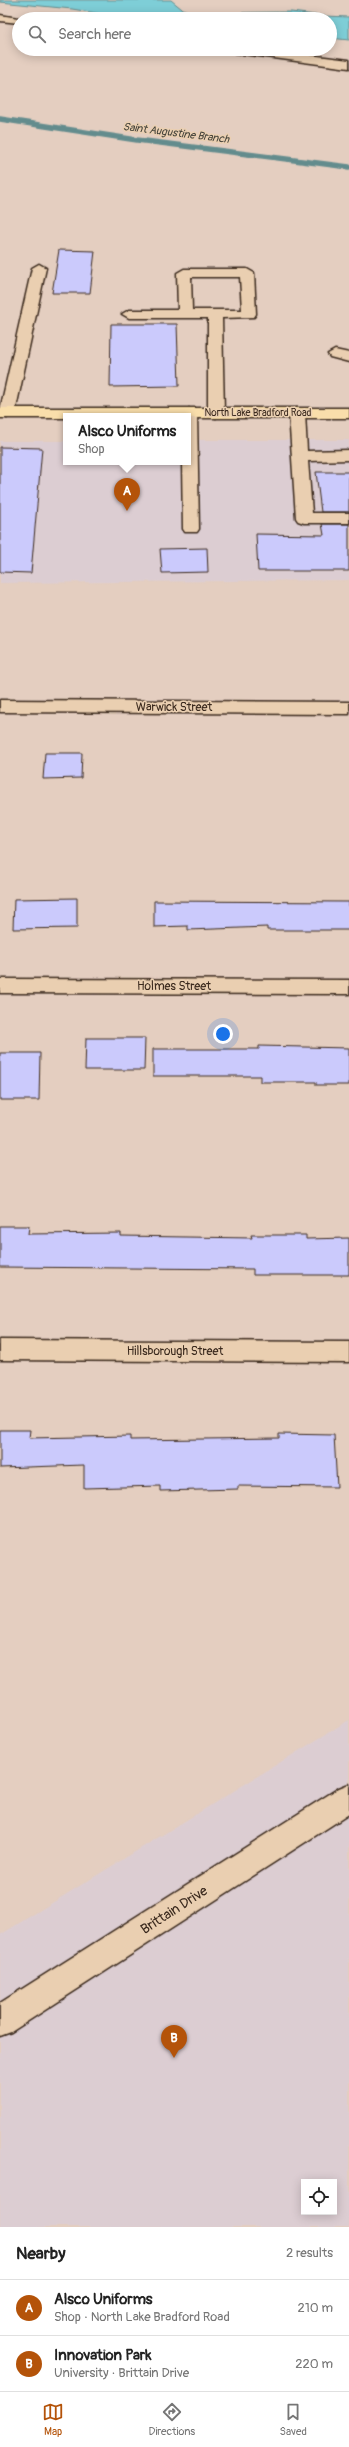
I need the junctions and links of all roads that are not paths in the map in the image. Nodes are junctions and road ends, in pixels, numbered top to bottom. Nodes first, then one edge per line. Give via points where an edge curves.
1 (0, 18) edge
2 (12, 19) edge
3 (288, 56) edge
4 (349, 64) edge
5 (39, 268) dead end
6 (129, 314) dead end
7 (184, 314) junction
8 (215, 314) junction
9 (335, 354) dead end
10 (349, 358) edge
11 (4, 413) edge
12 (189, 413) joint
13 (216, 413) junction
14 (297, 413) junction
15 (349, 413) edge
16 (300, 456) junction
17 (349, 456) edge
18 (190, 465) edge
19 (349, 518) edge
20 (191, 529) dead end
21 (0, 706) edge
22 (349, 708) edge
23 (0, 986) edge
24 (349, 987) edge
25 (0, 1350) edge
26 (349, 1352) edge
27 (349, 1798) edge
28 (0, 2021) edge

1 - 2 street
3 - 4 street
5 - 11 street
6 - 7 street
7 - 8 street
7 - 8 street via 184,272 247,272 249,314
8 - 13 street
9 - 10 street
11 - 12 main road, North Lake Bradford Road
12 - 13 main road, North Lake Bradford Road
13 - 14 main road, North Lake Bradford Road
14 - 15 main road, North Lake Bradford Road
14 - 16 street
16 - 17 street
16 - 19 street via 304,518
18 - 20 street
21 - 22 street, Warwick Street
23 - 24 street, Holmes Street
25 - 26 street, Hillsborough Street
27 - 28 street, Brittain Drive

